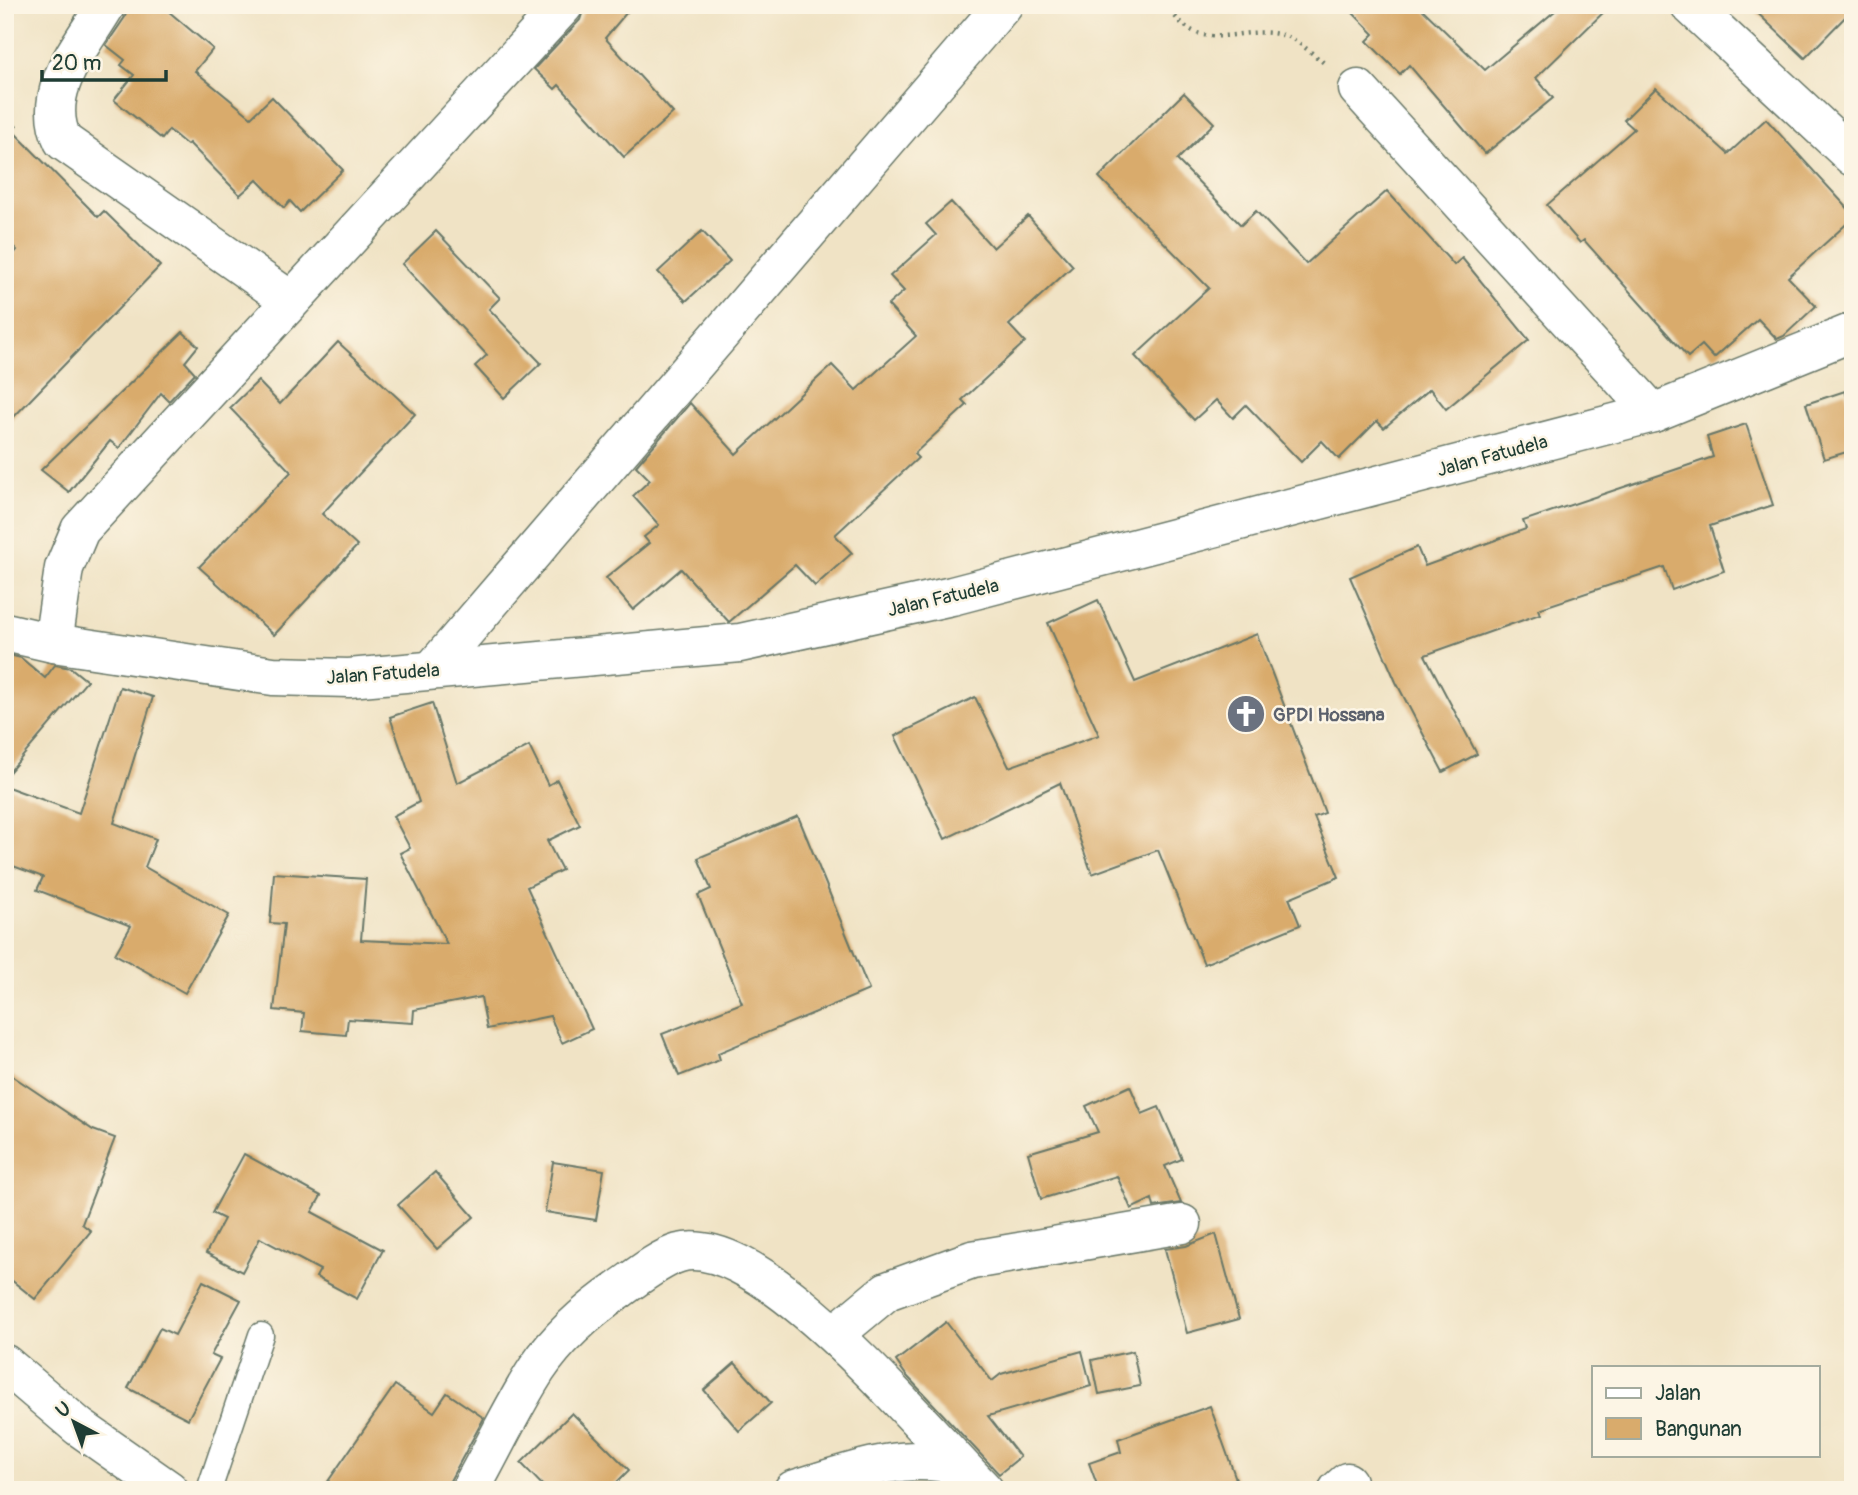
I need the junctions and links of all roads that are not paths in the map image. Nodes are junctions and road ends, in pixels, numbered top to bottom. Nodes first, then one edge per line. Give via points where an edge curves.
1 (106, 5) edge
2 (564, 5) edge
3 (1003, 5) edge
4 (1690, 5) edge
5 (1358, 89) road end
6 (1853, 157) edge
7 (290, 300) junction
8 (1853, 332) edge
9 (1653, 413) junction
10 (5, 632) edge
11 (53, 643) junction
12 (432, 670) junction
13 (1182, 1224) dead end
14 (835, 1334) junction
15 (261, 1335) dead end
16 (5, 1364) edge
17 (972, 1478) edge
18 (169, 1490) edge
19 (209, 1490) edge
20 (470, 1490) edge
21 (793, 1490) edge

1 - 7 street via 58,86 56,127 63,141
2 - 7 street
3 - 12 street
4 - 6 street
5 - 9 street
7 - 11 street via 80,530 64,568
8 - 9 street, Jalan Fatudela
9 - 12 street, Jalan Fatudela via 952,596 740,643
10 - 11 street, Jalan Fatudela
11 - 12 street, Jalan Fatudela via 273,676 349,678
13 - 14 street via 972,1260 887,1291
14 - 17 street
14 - 20 street via 757,1274 723,1256 678,1253 592,1308 559,1340 537,1370
15 - 19 lane
16 - 18 street via 79,1427
17 - 21 street via 913,1461 881,1462

